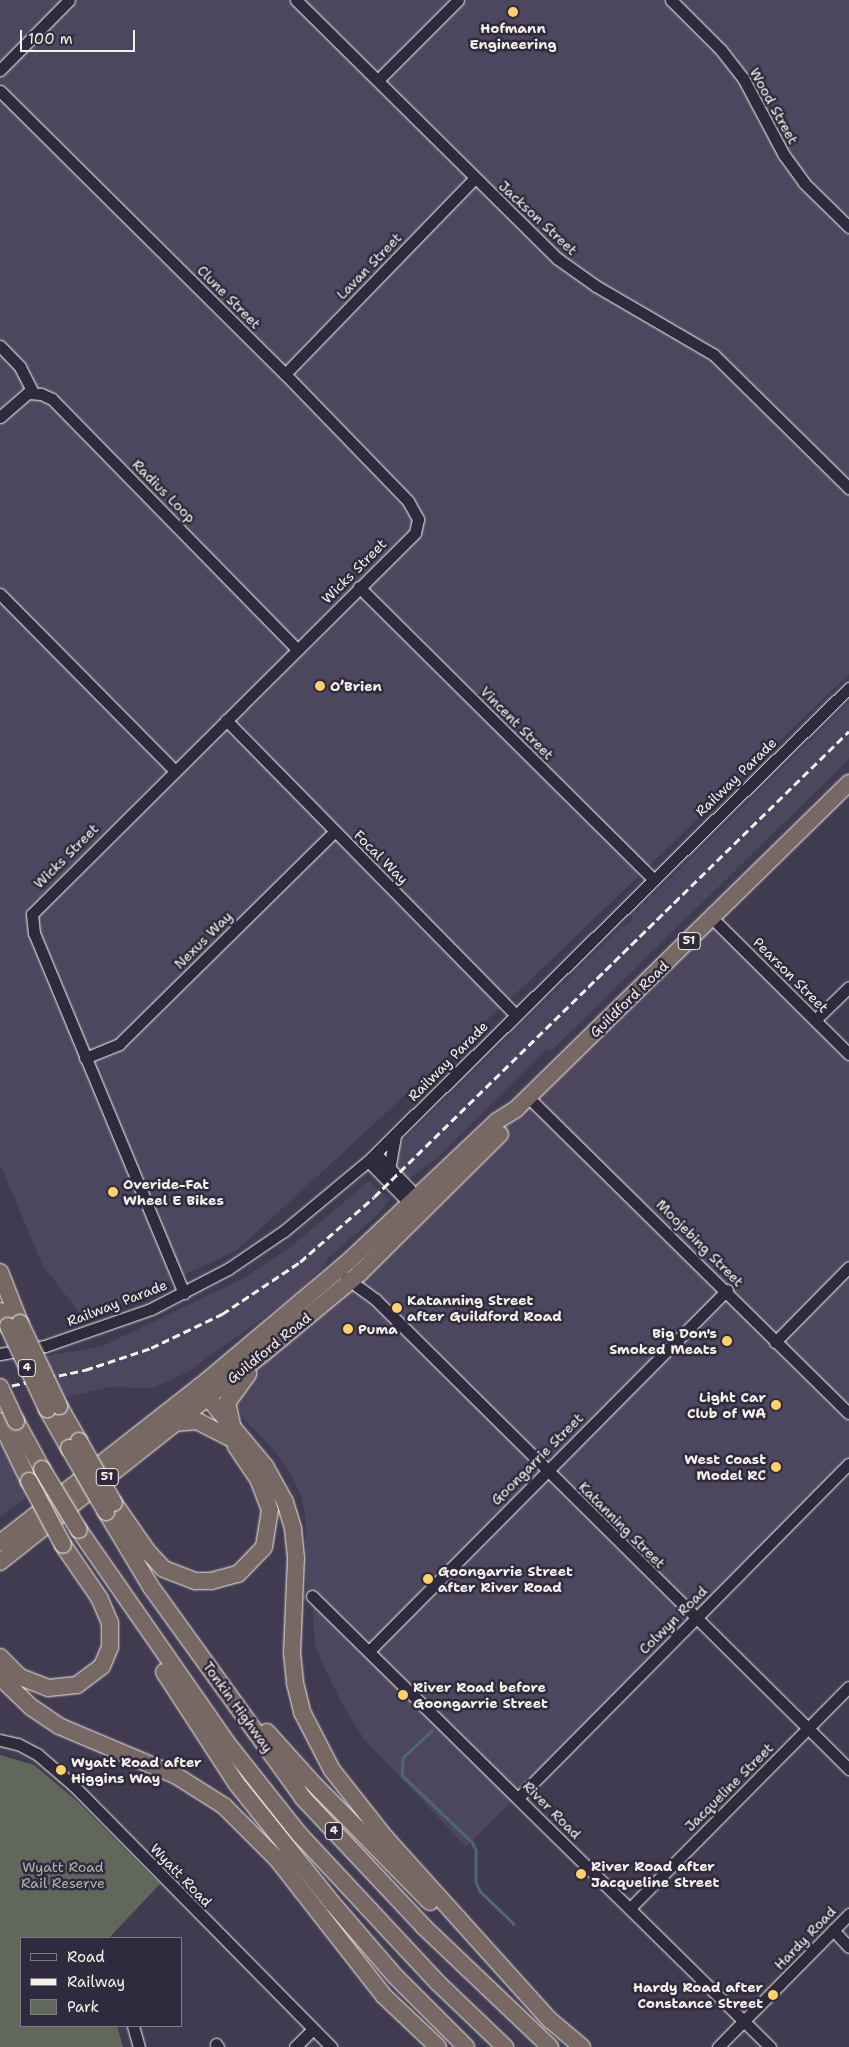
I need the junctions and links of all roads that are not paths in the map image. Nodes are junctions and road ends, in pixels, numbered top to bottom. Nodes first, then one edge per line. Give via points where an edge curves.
1 (69, 0) edge
2 (296, 0) edge
3 (458, 0) edge
4 (671, 0) edge
5 (0, 70) edge
6 (378, 80) junction
7 (0, 90) edge
8 (474, 179) junction
9 (849, 228) edge
10 (0, 346) edge
11 (285, 374) junction
12 (34, 392) junction
13 (0, 417) edge
14 (849, 488) edge
15 (415, 533) joint
16 (359, 587) junction
17 (0, 594) edge
18 (297, 649) junction
19 (849, 688) edge
20 (226, 720) junction
21 (174, 770) junction
22 (849, 783) edge
23 (335, 831) junction
24 (653, 879) junction
25 (712, 918) junction
26 (849, 987) edge
27 (516, 1015) junction
28 (815, 1020) junction
29 (849, 1054) edge
30 (85, 1058) junction
31 (528, 1097) junction
32 (396, 1133) junction
33 (372, 1157) junction
34 (389, 1170) junction
35 (418, 1206) junction
36 (849, 1267) edge
37 (349, 1271) junction
38 (0, 1272) edge
39 (727, 1290) junction
40 (184, 1293) junction
41 (0, 1311) edge
42 (14, 1325) junction
43 (775, 1342) junction
44 (265, 1352) junction
45 (0, 1354) edge
46 (0, 1388) edge
47 (199, 1395) junction
48 (849, 1413) edge
49 (6, 1423) edge
50 (174, 1423) junction
51 (232, 1433) junction
52 (849, 1464) edge
53 (546, 1470) junction
54 (110, 1508) junction
55 (0, 1543) edge
56 (0, 1562) edge
57 (109, 1577) junction
58 (312, 1596) dead end
59 (695, 1618) junction
60 (370, 1650) junction
61 (0, 1656) edge
62 (206, 1663) junction
63 (0, 1677) edge
64 (849, 1687) edge
65 (808, 1728) junction
66 (0, 1740) edge
67 (849, 1769) edge
68 (519, 1797) junction
69 (630, 1908) junction
70 (849, 1914) edge
71 (833, 1930) junction
72 (849, 1947) edge
73 (531, 1999) junction
74 (744, 2022) junction
75 (133, 2027) edge
76 (313, 2029) junction
77 (139, 2047) edge
78 (295, 2047) edge
79 (330, 2047) edge
80 (438, 2047) edge
81 (466, 2047) edge
82 (505, 2047) edge
83 (550, 2047) edge
84 (582, 2047) edge
85 (718, 2047) edge
86 (770, 2047) edge

1 - 5 street
2 - 6 street, Jackson Street
3 - 6 street
4 - 9 street, Wood Street via 727,57 743,78 784,155 804,183
6 - 8 street, Jackson Street
7 - 11 street, Clune Street
8 - 11 street, Lavan Street
8 - 14 street, Jackson Street via 558,259 596,286 665,323 714,355
10 - 12 street via 20,367
11 - 15 street, Clune Street via 408,500 418,519
12 - 13 street via 22,396
12 - 18 street, Radius Loop via 56,403
15 - 16 street, Wicks Street
16 - 18 street, Wicks Street
16 - 24 street, Vincent Street
17 - 21 street
18 - 20 street, Wicks Street
19 - 24 street, Railway Parade
20 - 21 street, Wicks Street
20 - 23 street, Focal Way
21 - 30 street, Wicks Street via 32,914 34,932
22 - 25 highway, Guildford Road / 51
23 - 27 street, Focal Way
23 - 30 street, Nexus Way via 119,1044
24 - 27 street, Railway Parade
25 - 28 street, Pearson Street
25 - 31 highway, Guildford Road / 51
26 - 28 street
27 - 32 street, Railway Parade
28 - 29 street, Pearson Street
30 - 40 street, Wicks Street
31 - 35 highway, Guildford Road / 51 via 505,1128
31 - 39 street, Moojebing Street
32 - 33 street, Railway Parade
32 - 34 street
33 - 34 street
33 - 35 street
33 - 40 street, Railway Parade via 284,1231 228,1269
34 - 35 street
35 - 37 highway, Guildford Road / 51
36 - 43 street
37 - 44 highway, Guildford Road / 51
37 - 47 highway, Guildford Road / 51
37 - 53 street, Katanning Street
38 - 42 highway
39 - 43 street, Moojebing Street
39 - 53 street, Goongarrie Street
40 - 45 street, Railway Parade via 151,1309 45,1346
41 - 42 highway, Tonkin Highway / 4
42 - 54 highway, Tonkin Highway / 4, bridge via 53,1408
43 - 48 street, Moojebing Street
44 - 47 highway, Guildford Road / 51
44 - 51 highway via 227,1403
46 - 49 highway, Tonkin Highway / 4, bridge
47 - 50 highway, Guildford Road / 51
47 - 51 highway
47 - 55 highway, Guildford Road / 51
49 - 57 highway, Tonkin Highway / 4, bridge via 42,1469
49 - 61 highway, bridge via 29,1481 63,1545 100,1599 110,1623 110,1646 102,1666 77,1685 48,1688 20,1677
50 - 51 highway via 197,1421
50 - 56 highway, Guildford Road / 51
51 - 54 highway via 258,1479 270,1510 264,1547 238,1574 196,1582 164,1569
51 - 73 highway via 276,1484 293,1529 296,1558 292,1653 302,1712 332,1770 362,1809
52 - 59 street, Colwyn Road
53 - 59 street, Katanning Street
53 - 60 street, Goongarrie Street
54 - 62 highway, Tonkin Highway / 4 via 151,1587
57 - 81 highway, Tonkin Highway via 123,1612 236,1783 363,1940
57 - 82 highway, Tonkin Highway via 227,1743 300,1834 438,1983
58 - 60 street, River Road
59 - 65 street, Katanning Street
59 - 68 street, Colwyn Road
60 - 68 street, River Road
62 - 73 highway via 310,1780
62 - 83 highway, Tonkin Highway / 4 via 303,1798 424,1927
63 - 80 highway via 31,1707 59,1726 175,1775 224,1806 277,1859 384,1996
64 - 65 street, Jacqueline Street
65 - 67 street, Katanning Street
65 - 69 street, Jacqueline Street
66 - 76 street, Wyatt Road via 18,1744 37,1754 73,1785
68 - 69 street, River Road
69 - 74 street, River Road
70 - 71 street, Hardy Road
71 - 72 street
71 - 74 street, Hardy Road
73 - 84 highway
74 - 85 street, Hardy Road
74 - 86 street, River Road
75 - 77 street
76 - 78 street
76 - 79 street, Wyatt Road

